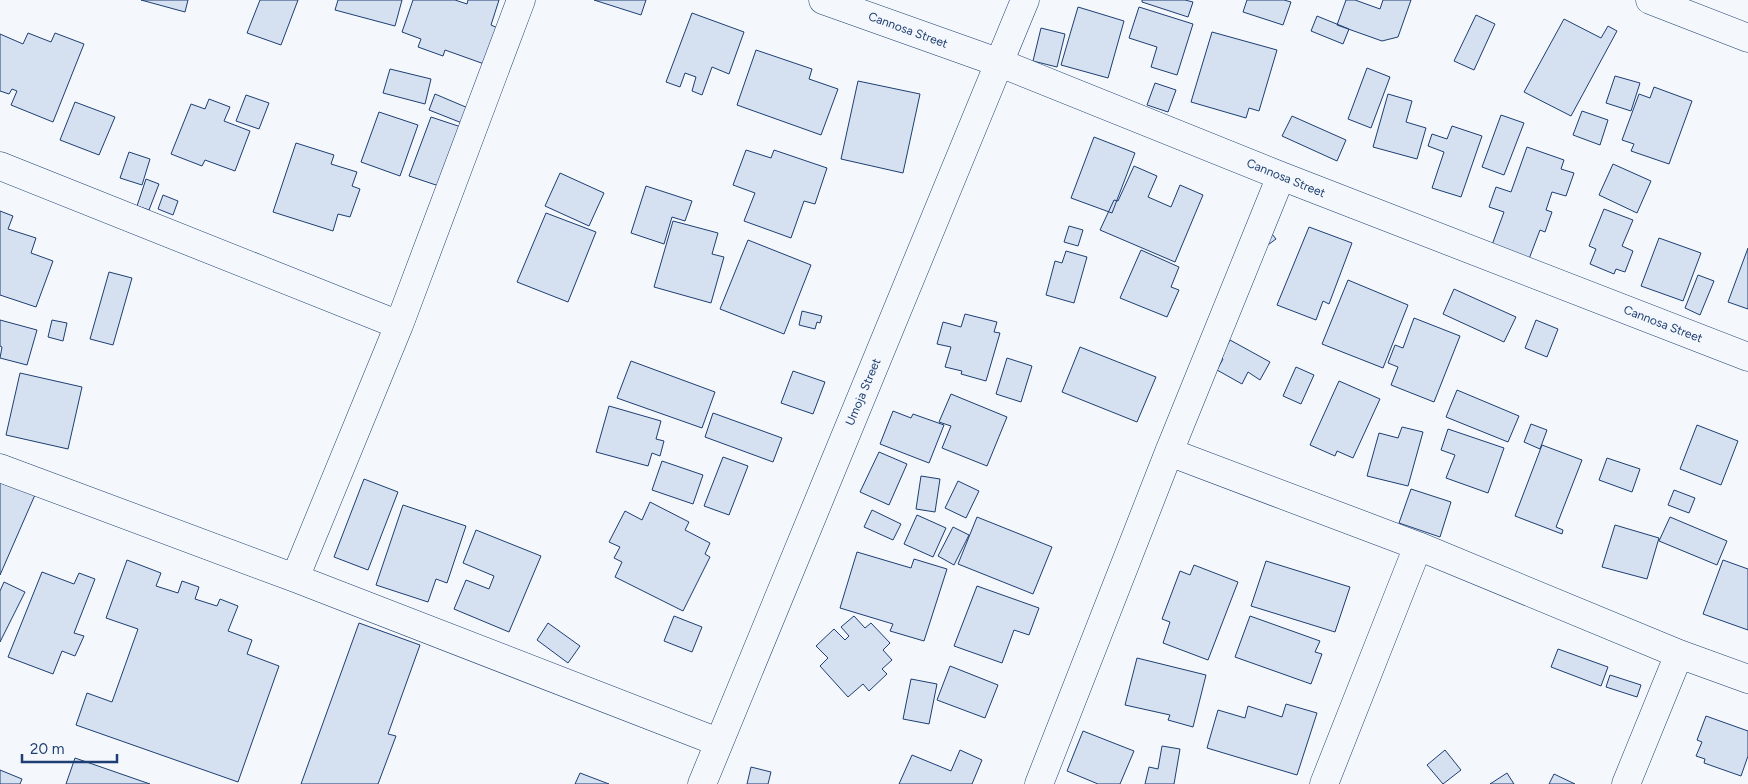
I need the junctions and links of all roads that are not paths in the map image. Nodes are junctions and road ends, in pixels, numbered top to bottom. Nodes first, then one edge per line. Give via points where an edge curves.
1 (521, 0) edge
2 (823, 0) edge
3 (1025, 0) edge
4 (1650, 0) edge
5 (1748, 38) edge
6 (1000, 63) junction
7 (0, 166) edge
8 (1281, 176) junction
9 (398, 324) junction
10 (1748, 357) edge
11 (1169, 452) junction
12 (0, 468) edge
13 (1418, 546) junction
14 (295, 578) junction
15 (1679, 654) junction
16 (1748, 679) edge
17 (718, 742) junction
18 (702, 784) edge
19 (1039, 784) edge
20 (1324, 784) edge
21 (1626, 784) edge

1 - 9 street
2 - 6 street, Cannosa Street
3 - 6 street, Umoja Street
4 - 5 street
6 - 8 street, Cannosa Street
6 - 17 street, Umoja Street
7 - 9 street
8 - 10 street, Cannosa Street
8 - 11 street
9 - 14 street
11 - 13 street
11 - 19 street
12 - 14 street
13 - 15 street
13 - 20 street
14 - 17 street
15 - 16 street
15 - 21 street
17 - 18 street, Umoja Street

